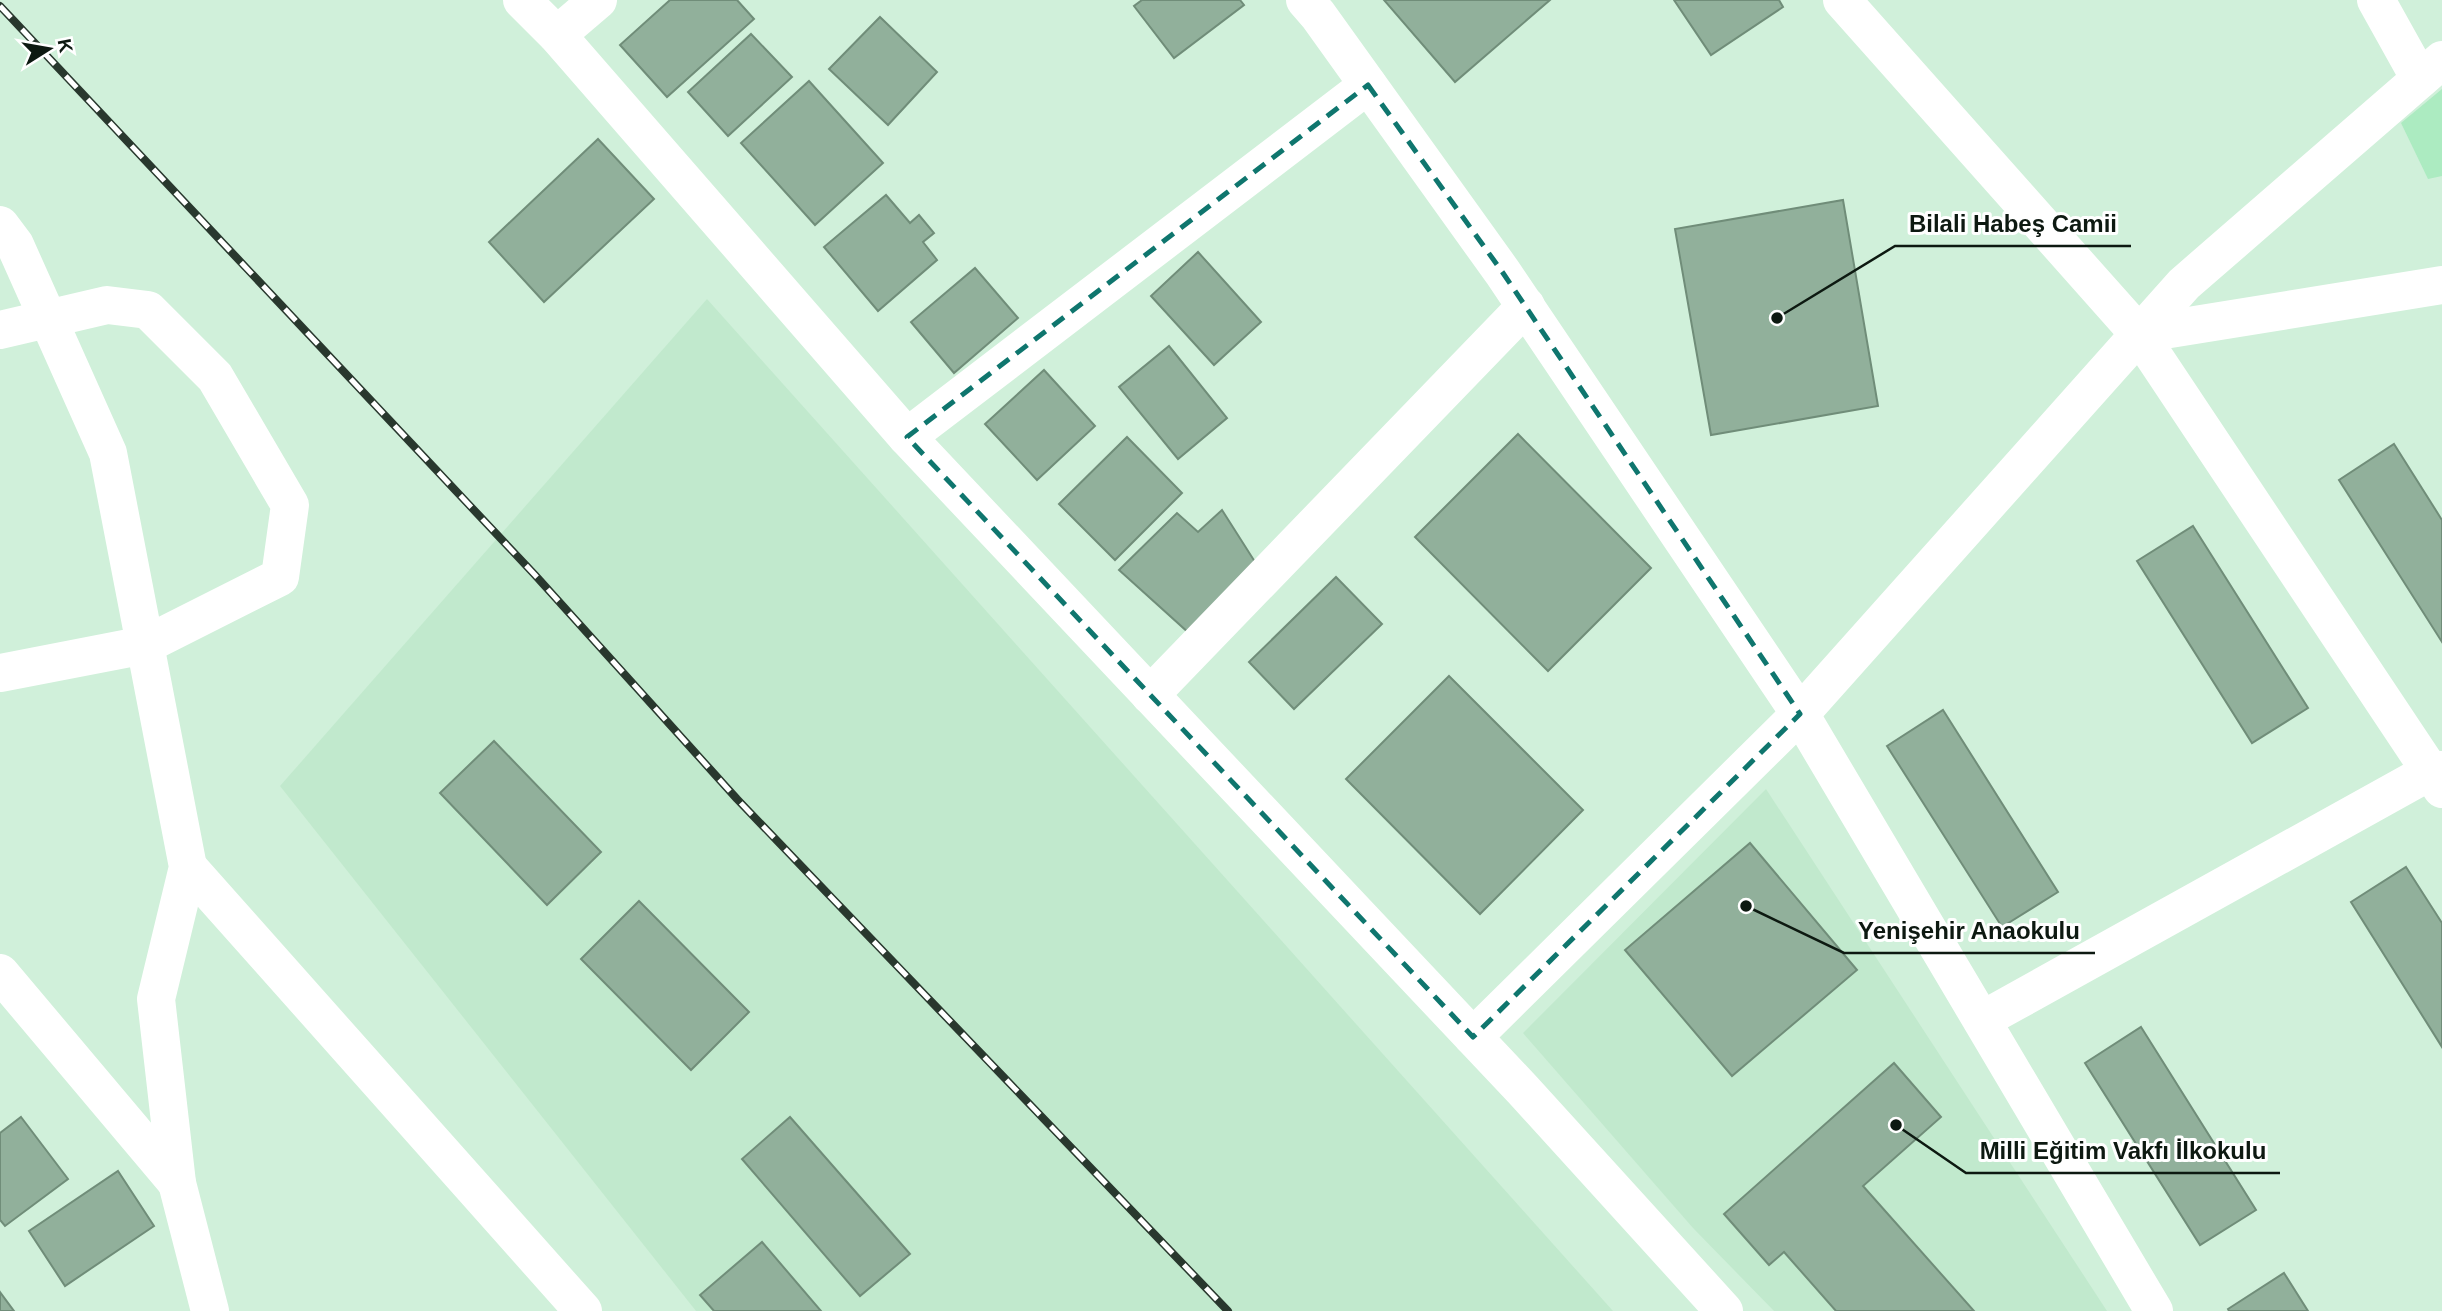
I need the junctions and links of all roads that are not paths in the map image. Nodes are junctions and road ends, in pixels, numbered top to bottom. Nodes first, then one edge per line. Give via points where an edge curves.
1 (522, 0) edge
2 (598, 0) edge
3 (1305, 0) edge
4 (1842, 0) edge
5 (2376, 0) edge
6 (557, 35) junction
7 (2431, 69) edge
8 (1368, 85) junction
9 (0, 225) edge
10 (2442, 285) edge
11 (1526, 306) junction
12 (48, 320) junction
13 (0, 330) edge
14 (2139, 334) junction
15 (907, 437) junction
16 (145, 645) junction
17 (0, 673) edge
18 (1150, 695) junction
19 (1800, 714) junction
20 (2438, 777) edge
21 (188, 867) junction
22 (0, 973) edge
23 (1982, 1020) junction
24 (1473, 1037) junction
25 (177, 1183) junction
26 (210, 1311) edge
27 (583, 1311) edge
28 (1724, 1311) edge
29 (2154, 1311) edge

1 - 6 street
2 - 6 street
3 - 8 street
4 - 14 street
5 - 7 street
6 - 15 street
7 - 14 street via 2184,284
8 - 11 street
8 - 15 street
9 - 12 street via 15,245
10 - 14 street
11 - 18 street
11 - 19 street
12 - 13 street
12 - 16 street via 108,453
12 - 16 street via 107,305 148,310 215,377 290,505 280,577
14 - 19 street
14 - 20 street
15 - 18 street
16 - 17 street
16 - 21 street
18 - 24 street
19 - 23 street
19 - 24 street
20 - 23 street
21 - 25 street via 156,999
21 - 27 street
22 - 25 street
23 - 29 street
24 - 28 street
25 - 26 street

